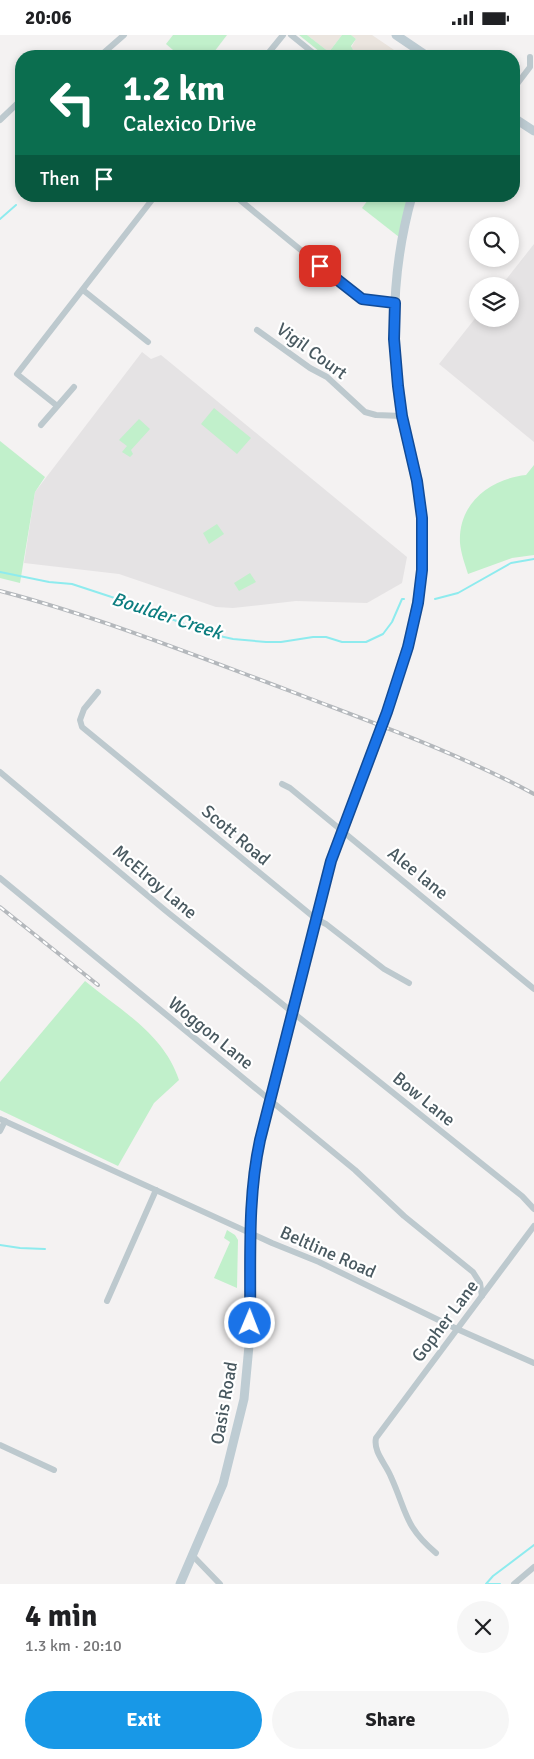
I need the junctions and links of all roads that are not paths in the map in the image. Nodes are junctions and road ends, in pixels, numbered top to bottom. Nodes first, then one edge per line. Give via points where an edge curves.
1 (124, 35) edge
2 (283, 35) edge
3 (291, 35) edge
4 (396, 35) edge
5 (107, 50) edge
6 (271, 50) edge
7 (310, 50) edge
8 (418, 50) edge
9 (530, 57) dead end
10 (520, 80) edge
11 (15, 105) edge
12 (0, 119) edge
13 (520, 122) edge
14 (534, 131) edge
15 (150, 202) edge
16 (242, 202) edge
17 (411, 202) edge
18 (83, 290) junction
19 (395, 303) junction
20 (257, 330) dead end
21 (148, 342) dead end
22 (74, 387) dead end
23 (56, 405) junction
24 (402, 416) junction
25 (41, 425) dead end
26 (98, 692) dead end
27 (0, 772) edge
28 (282, 784) dead end
29 (341, 830) junction
30 (0, 878) edge
31 (316, 919) junction
32 (410, 983) dead end
33 (534, 989) edge
34 (293, 1012) junction
35 (271, 1100) junction
36 (2, 1120) edge
37 (0, 1131) edge
38 (156, 1190) junction
39 (534, 1209) edge
40 (534, 1226) edge
41 (250, 1233) junction
42 (482, 1296) junction
43 (107, 1301) dead end
44 (457, 1329) junction
45 (534, 1363) edge
46 (0, 1445) edge
47 (54, 1470) dead end
48 (436, 1553) dead end
49 (193, 1556) junction
50 (534, 1567) edge
51 (180, 1584) edge
52 (220, 1584) edge
53 (514, 1584) edge

1 - 5 street
2 - 6 street
3 - 7 street
4 - 8 main road
9 - 10 street via 530,67
11 - 12 street
13 - 14 main road
15 - 18 street
16 - 19 street via 358,297 368,302
17 - 19 main road, Oasis Road via 402,241
18 - 21 street
18 - 23 street via 17,374
19 - 24 main road, Oasis Road via 395,358
20 - 24 street, Vigil Court via 326,377 365,412
22 - 23 street
23 - 25 street
24 - 29 main road, Oasis Road, bridge via 420,502 421,580 408,647 386,715
26 - 31 street, Scott Road via 84,709 80,719 82,727
27 - 34 street, McElroy Lane
28 - 29 street, Alee lane
29 - 31 main road, Oasis Road
29 - 33 street, Alee lane
30 - 35 street, Woggon Lane
31 - 32 street, Scott Road via 384,969
31 - 34 main road, Oasis Road
34 - 35 main road, Oasis Road
34 - 39 street, Bow Lane via 522,1195
35 - 41 main road, Oasis Road via 253,1176
35 - 42 street, Woggon Lane via 473,1272 480,1283
36 - 37 street
36 - 38 street, Beltline Road
38 - 41 street, Beltline Road
38 - 43 street
40 - 42 street, Gopher Lane
41 - 44 street, Beltline Road via 319,1262
41 - 49 main road, Oasis Road via 250,1335 244,1399 223,1484
42 - 44 street, Gopher Lane
44 - 45 street, Beltline Road
44 - 48 street, Gopher Lane via 379,1433 375,1447 391,1477 403,1511 419,1537
46 - 47 street
49 - 51 main road, Oasis Road
49 - 52 street
50 - 53 street

